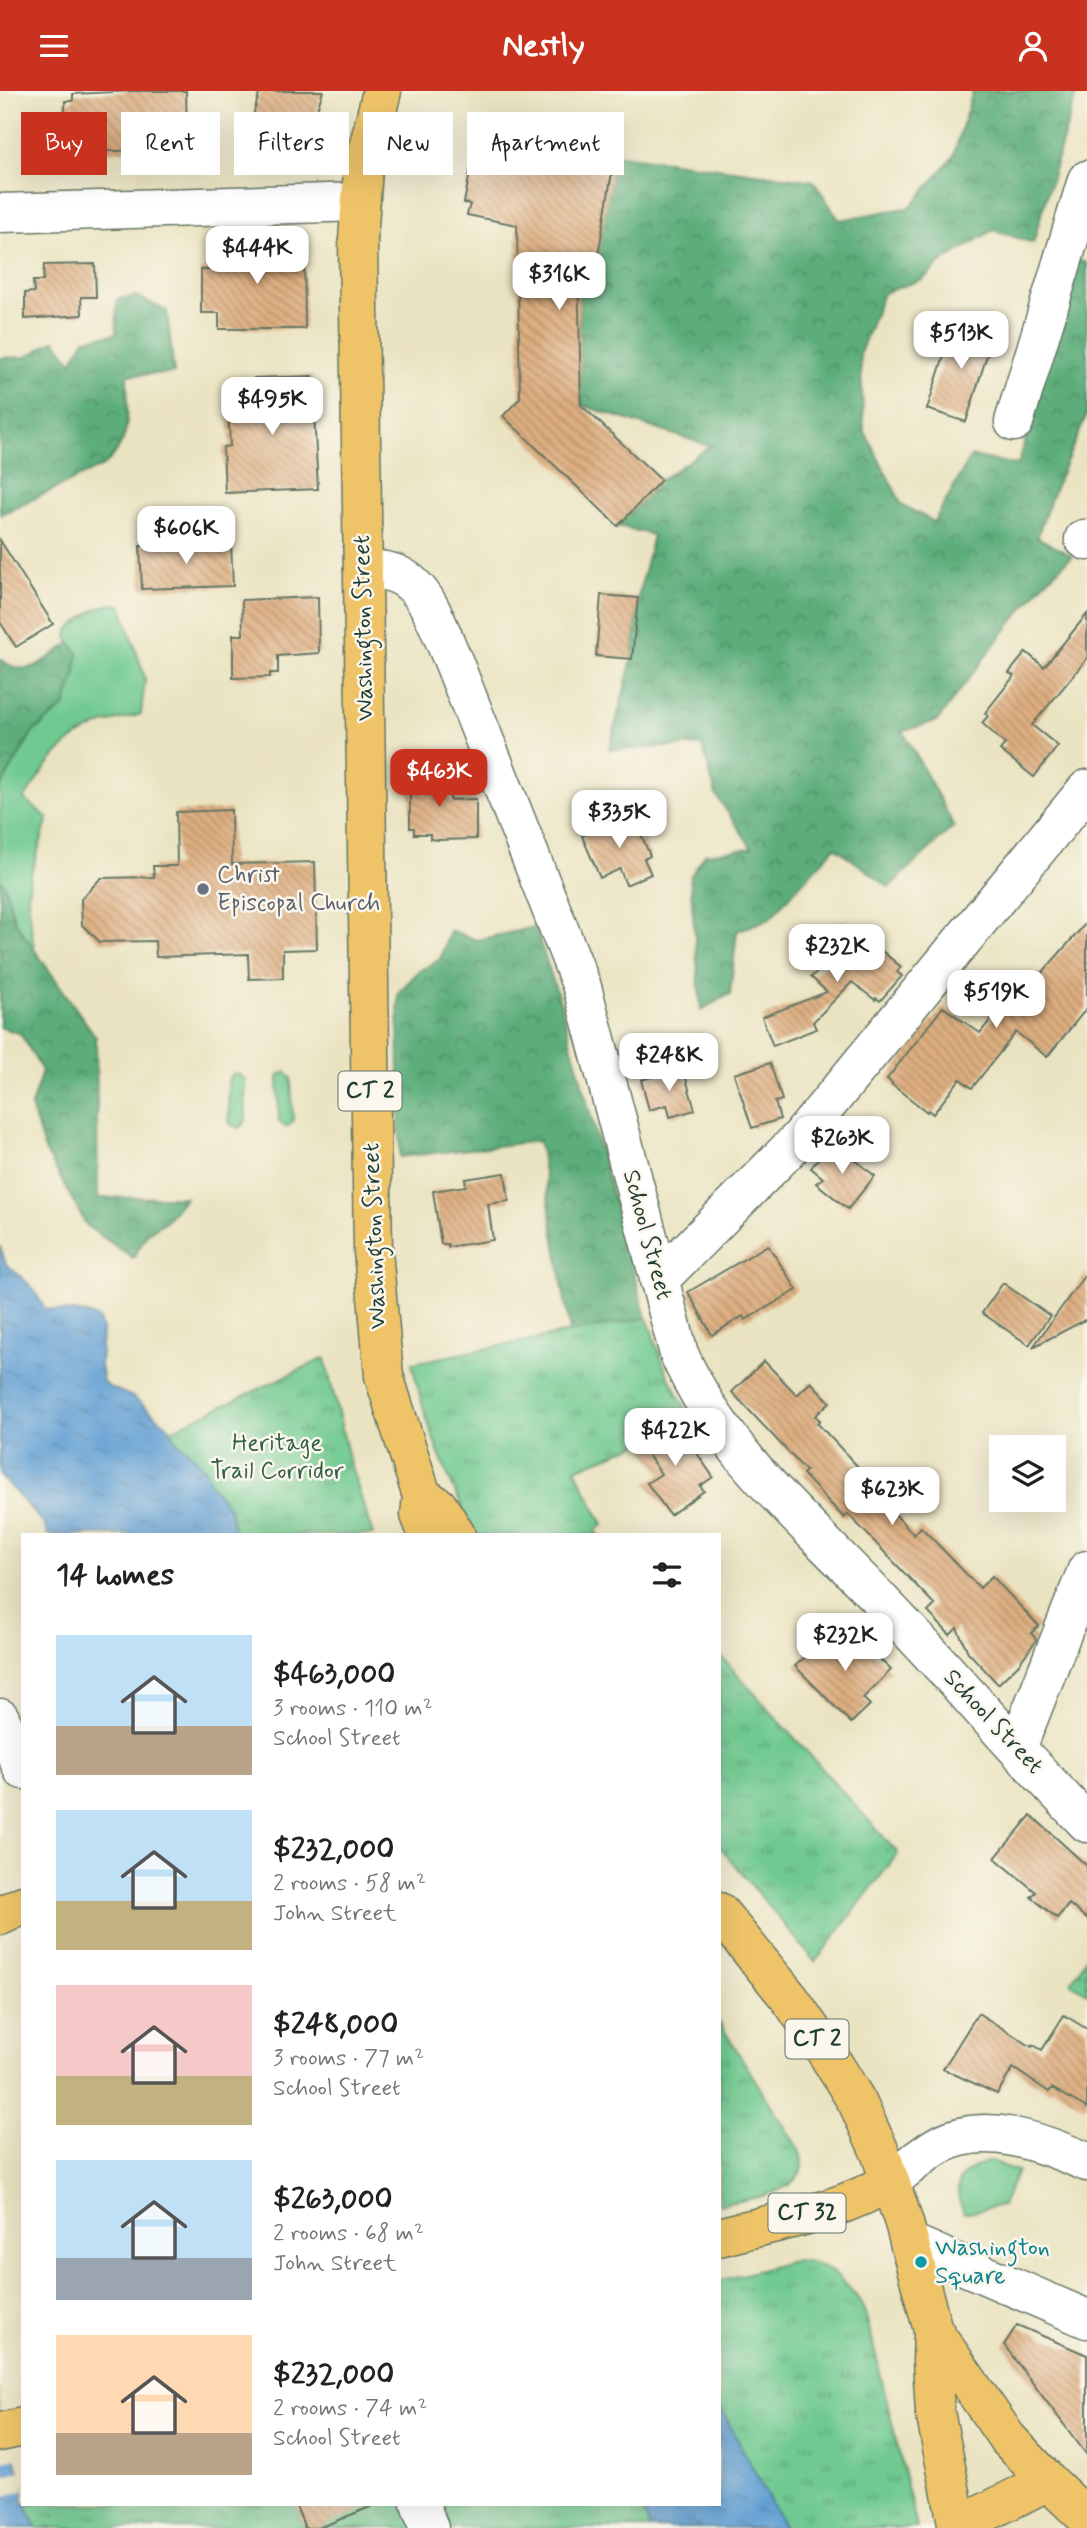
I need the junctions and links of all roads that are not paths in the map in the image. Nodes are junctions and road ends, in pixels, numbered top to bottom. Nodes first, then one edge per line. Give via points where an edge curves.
1 (382, 91) edge
2 (1087, 180) edge
3 (360, 202) junction
4 (0, 213) edge
5 (1014, 422) dead end
6 (363, 569) junction
7 (1087, 789) edge
8 (659, 1280) junction
9 (422, 1496) junction
10 (427, 1533) edge
11 (456, 1533) edge
12 (1087, 1570) edge
13 (0, 1718) edge
14 (1017, 1748) junction
15 (21, 1765) edge
16 (1087, 1823) edge
17 (21, 1906) edge
18 (721, 1914) edge
19 (0, 1916) edge
20 (1087, 2162) edge
21 (891, 2181) junction
22 (721, 2236) edge
23 (909, 2242) junction
24 (1087, 2319) edge
25 (933, 2330) junction
26 (21, 2427) edge
27 (0, 2432) edge
28 (1048, 2481) junction
29 (421, 2506) edge
30 (1087, 2518) edge
31 (429, 2528) edge
32 (958, 2528) edge

1 - 3 main road, Washington Street / CT 2
2 - 5 street
3 - 4 street
3 - 6 main road, Washington Street / CT 2
6 - 8 street, School Street via 409,580 427,605 452,658 582,987
6 - 9 main road, Washington Street / CT 2 via 374,1271 384,1376
7 - 8 street via 799,1139
8 - 14 street, School Street via 679,1354 723,1432 787,1506
9 - 10 main road, Washington Street / CT 2 via 420,1515
9 - 11 main road, Washington Street / CT 2 via 438,1506
12 - 14 street
13 - 15 street
14 - 16 street, School Street
17 - 19 main road
18 - 21 main road, CT 2 via 791,2000 842,2075
20 - 21 street via 1025,2139 971,2135 931,2150
21 - 22 main road, CT 32 via 835,2206
21 - 23 main road, CT 2
23 - 24 street
23 - 25 main road, CT 2
25 - 28 main road, CT 2 via 996,2424
25 - 32 main road, CT 2 via 935,2412
26 - 27 main road
28 - 30 main road, CT 2
28 - 32 main road
29 - 31 street

